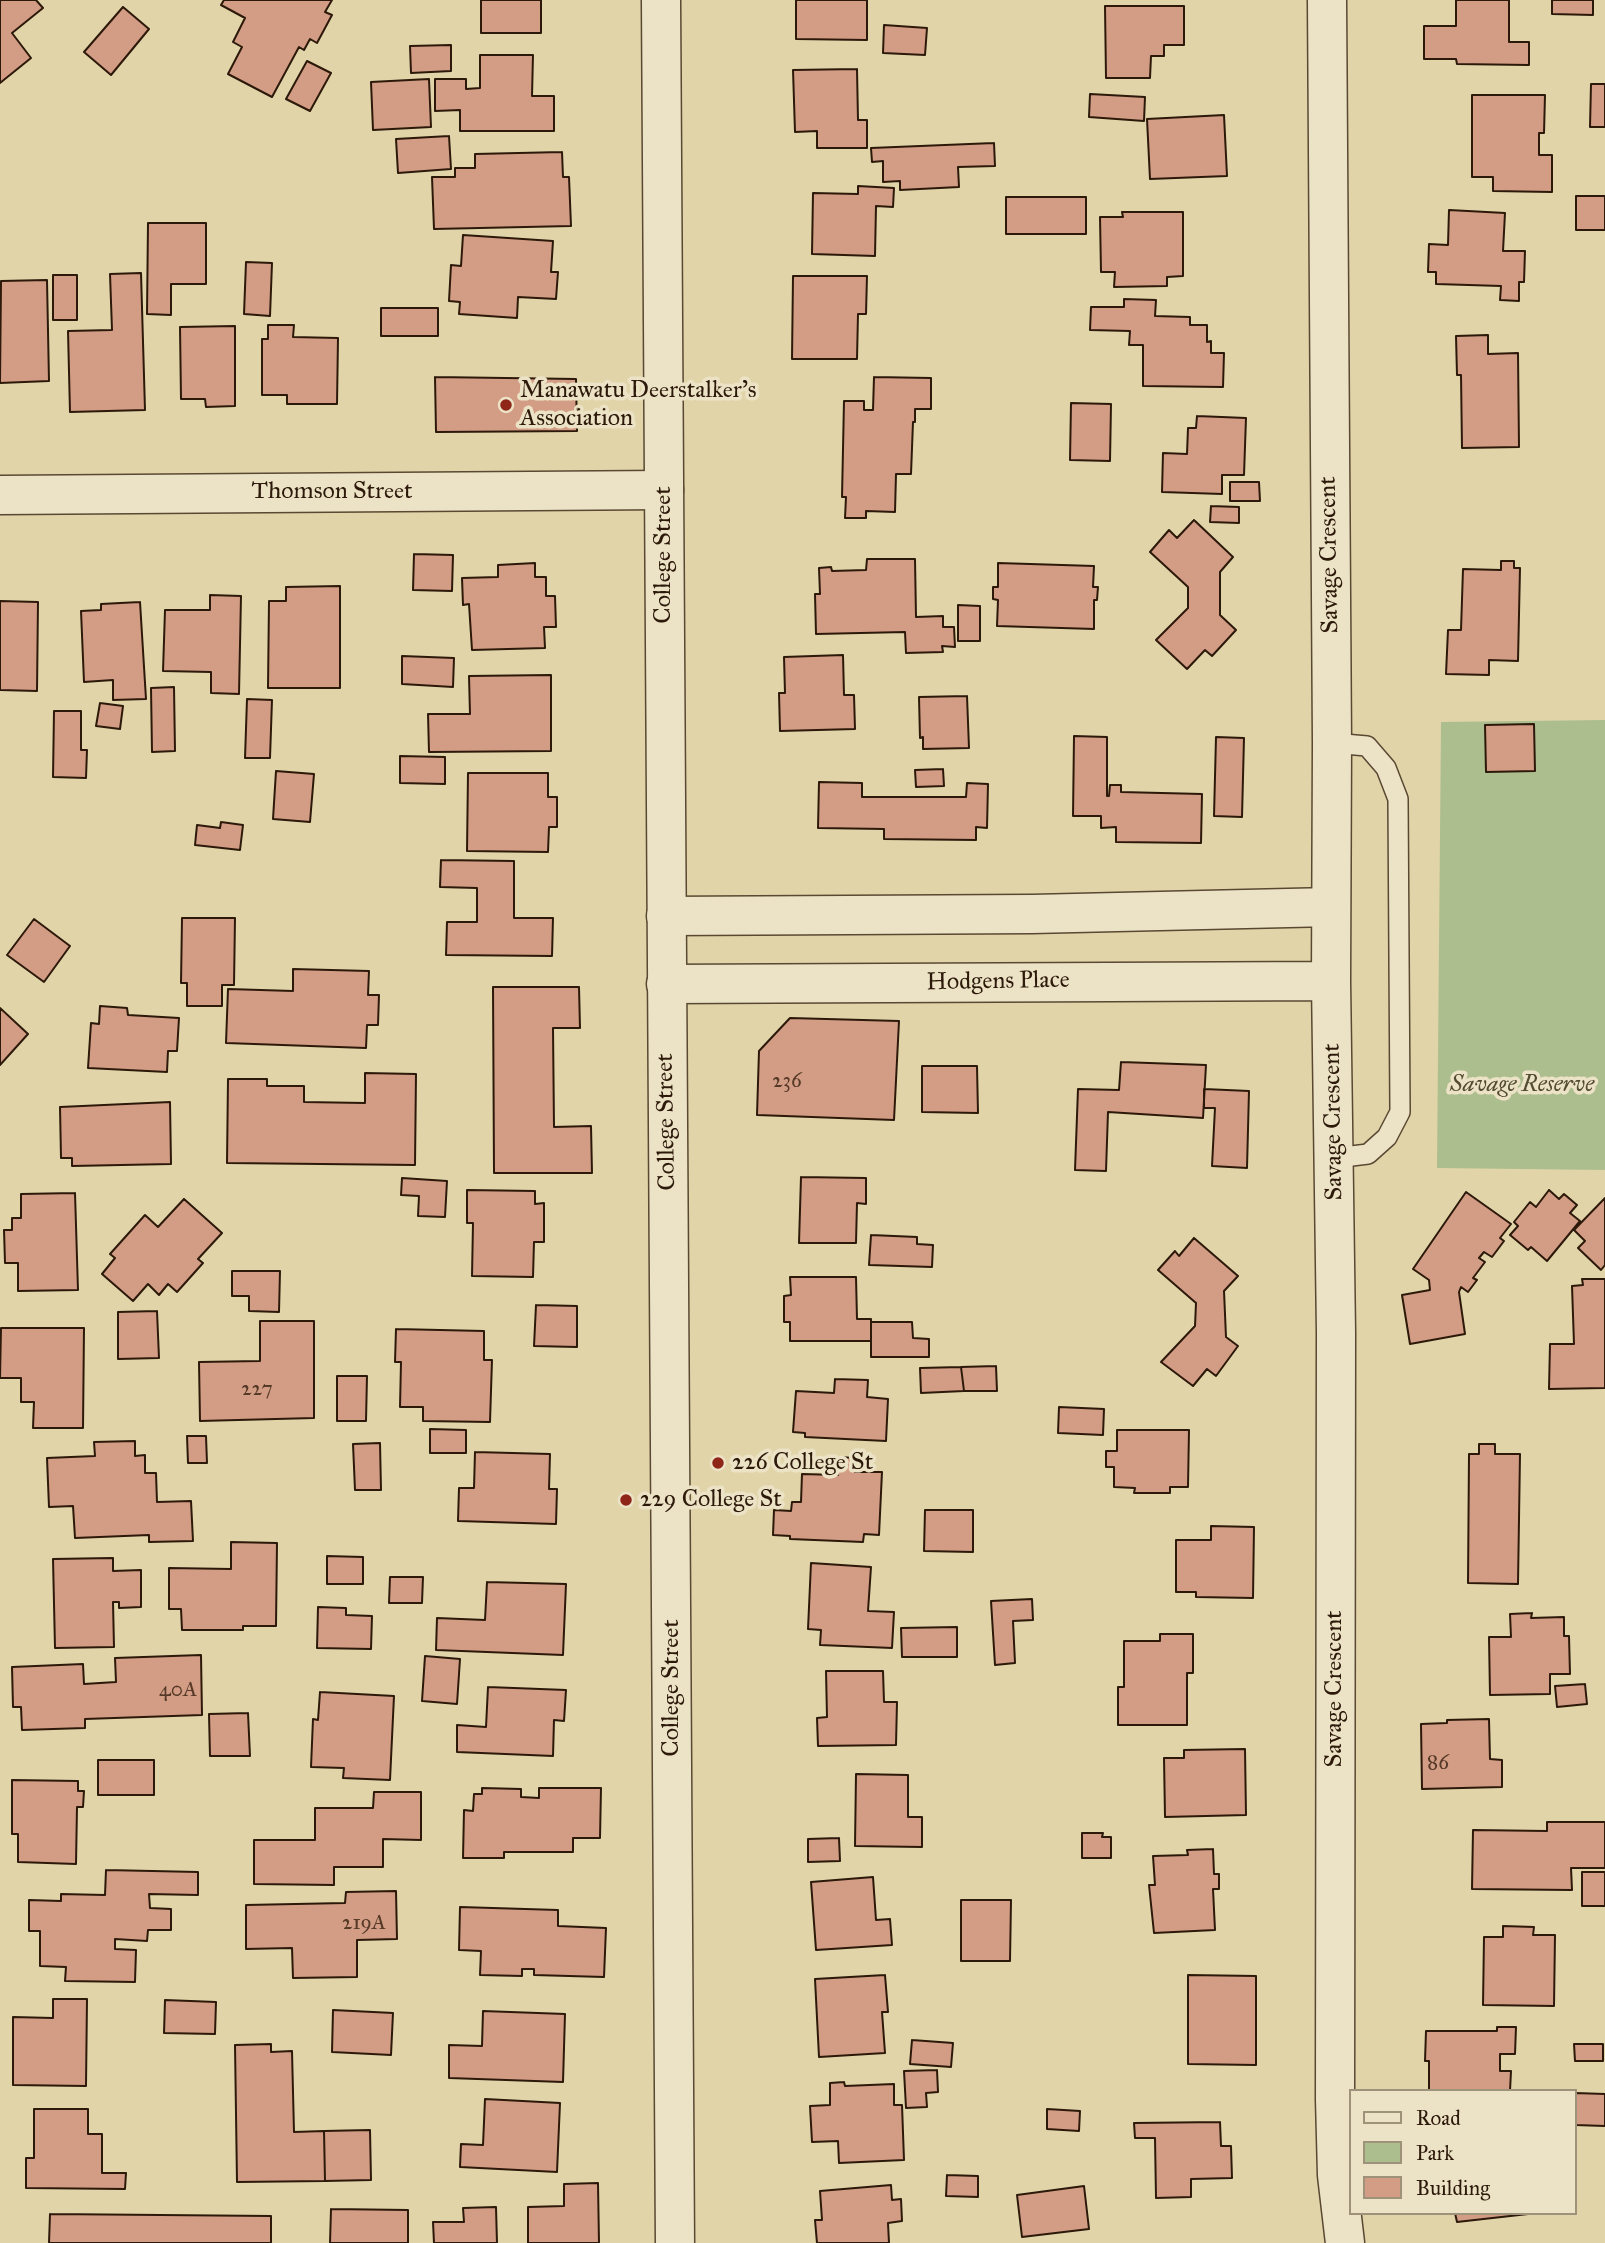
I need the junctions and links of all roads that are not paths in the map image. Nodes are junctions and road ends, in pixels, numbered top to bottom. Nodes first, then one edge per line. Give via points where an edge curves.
1 (661, 0) edge
2 (1327, 0) edge
3 (664, 490) junction
4 (0, 495) edge
5 (1332, 743) junction
6 (1331, 907) junction
7 (666, 916) junction
8 (1331, 981) junction
9 (666, 985) junction
10 (1335, 1158) junction
11 (674, 2243) edge
12 (1345, 2243) edge

1 - 3 street, College Street
2 - 5 street, Savage Crescent
3 - 4 street, Thomson Street
3 - 7 street, College Street
5 - 6 street, Savage Crescent
5 - 10 lane via 1367,746 1386,768 1398,799 1400,1112 1387,1137 1368,1154
6 - 7 street
6 - 8 street, Savage Crescent
7 - 9 street, College Street
8 - 9 street, Hodgens Place
8 - 10 street, Savage Crescent
9 - 11 street, College Street
10 - 12 street, Savage Crescent via 1335,2099

